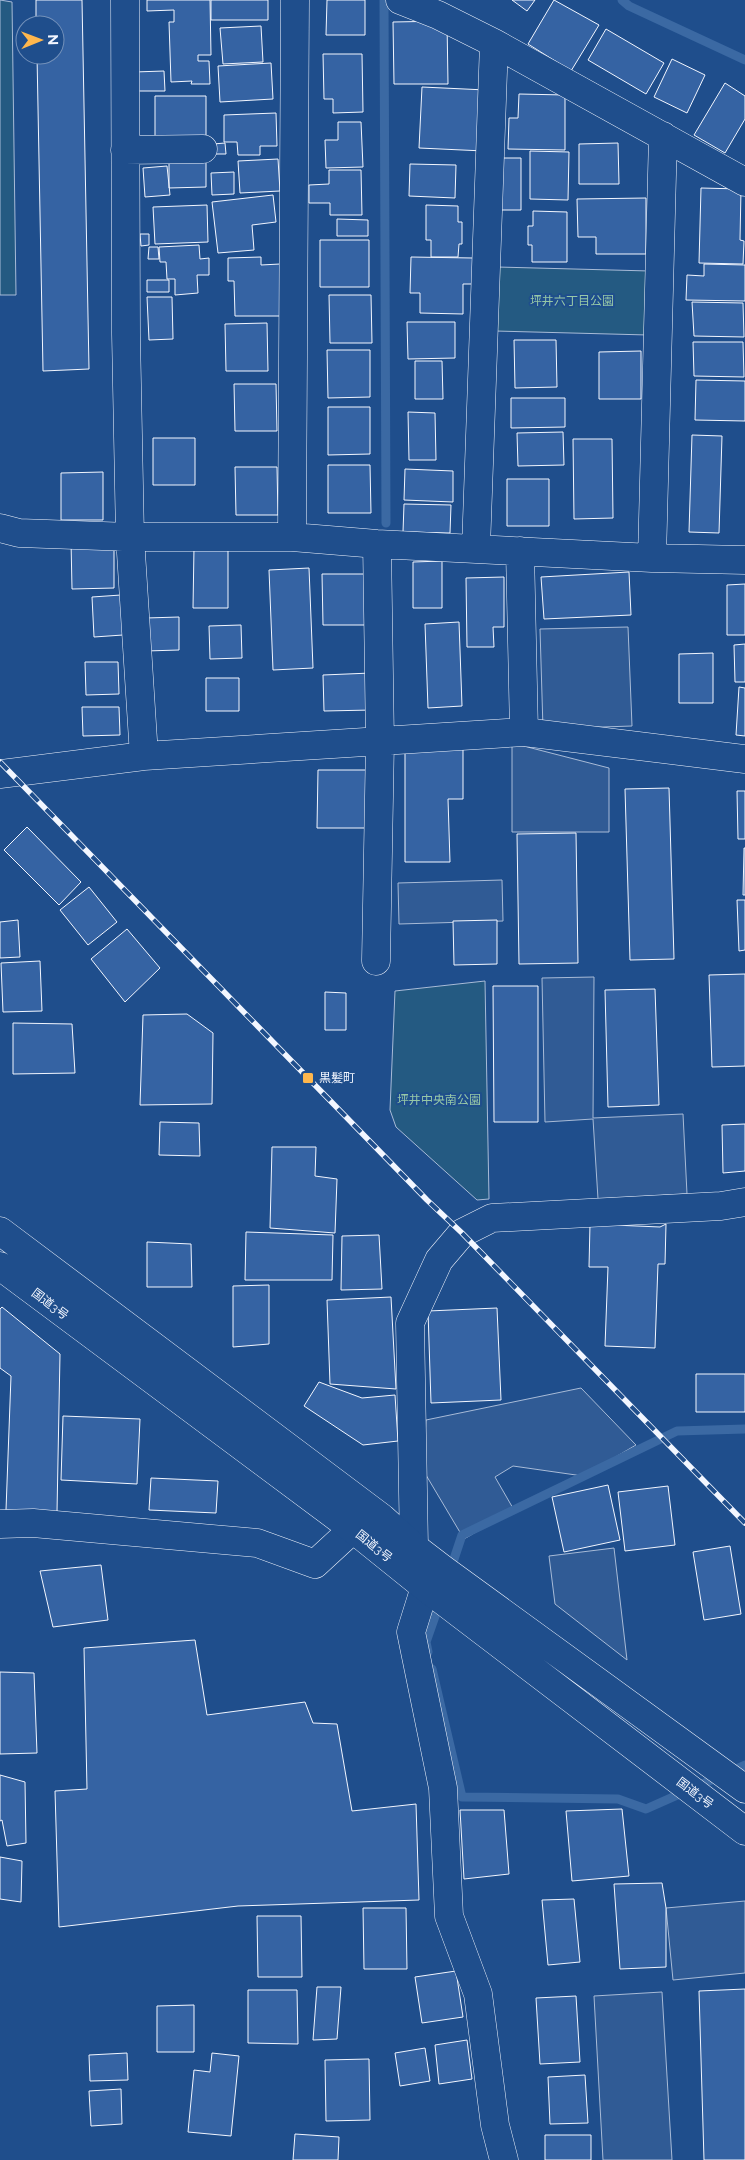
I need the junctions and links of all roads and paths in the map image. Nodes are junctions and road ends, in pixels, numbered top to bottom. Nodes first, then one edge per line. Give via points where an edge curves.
1 (125, 0) edge
2 (295, 0) edge
3 (400, 0) edge
4 (494, 43) junction
5 (663, 136) junction
6 (202, 149) dead end
7 (125, 150) junction
8 (745, 182) edge
9 (0, 528) edge
10 (130, 537) junction
11 (292, 537) junction
12 (377, 544) junction
13 (476, 548) junction
14 (520, 551) junction
15 (652, 558) junction
16 (745, 560) edge
17 (524, 732) junction
18 (380, 742) junction
19 (144, 756) junction
20 (745, 759) edge
21 (0, 774) edge
22 (376, 961) dead end
23 (745, 1202) edge
24 (0, 1231) edge
25 (0, 1266) edge
26 (0, 1524) edge
27 (353, 1529) junction
28 (414, 1547) junction
29 (425, 1587) junction
30 (745, 1789) edge
31 (745, 1831) edge
32 (504, 2160) edge

1 - 7 main road
2 - 11 main road
3 - 4 main road
4 - 5 main road
4 - 13 main road
5 - 8 main road
5 - 15 main road
6 - 7 main road
7 - 10 main road
9 - 10 main road via 19,534
10 - 11 main road
10 - 19 main road
11 - 12 main road
12 - 13 main road
12 - 18 main road
13 - 14 main road
14 - 15 main road
14 - 17 main road
15 - 16 main road
17 - 18 main road
17 - 20 main road
18 - 19 main road
18 - 22 main road
19 - 21 main road
23 - 28 main road via 492,1218 462,1233 439,1260 410,1322
24 - 28 main road, 国道3号 via 382,1518
25 - 27 main road, 国道3号
26 - 27 main road via 33,1523 257,1543 315,1564
27 - 29 main road, 国道3号
28 - 30 main road, 国道3号
29 - 31 main road, 国道3号
29 - 32 main road via 411,1632 444,1788 449,1916 478,1994 495,2125

